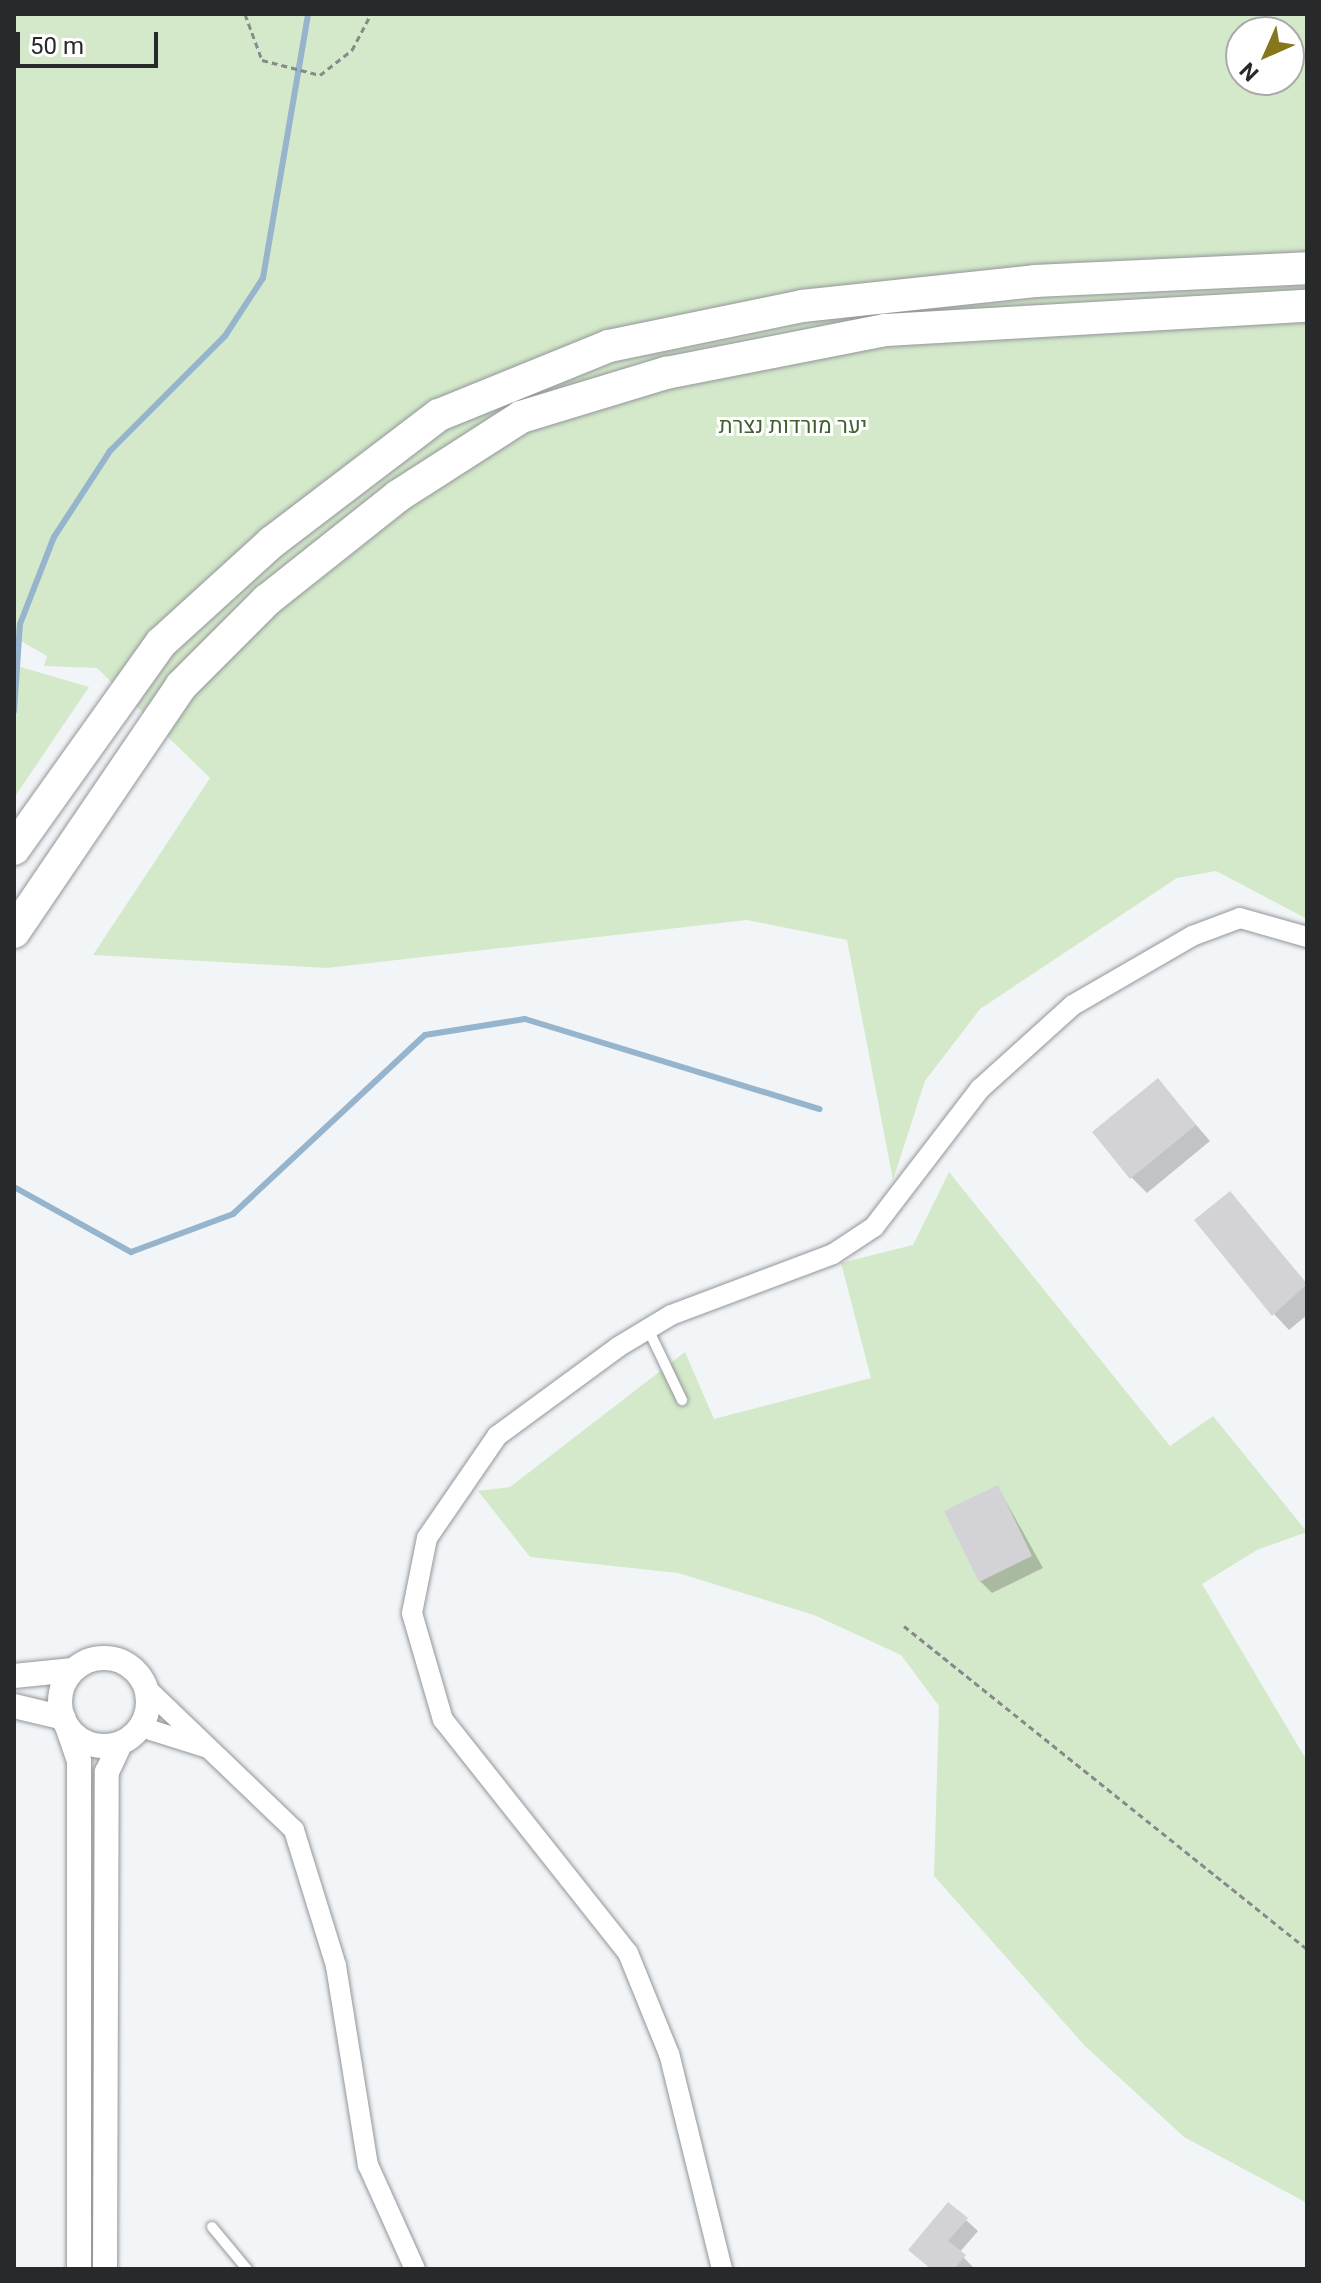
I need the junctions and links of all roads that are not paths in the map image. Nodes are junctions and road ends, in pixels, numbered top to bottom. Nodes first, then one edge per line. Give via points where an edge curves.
1 (1307, 268) edge
2 (1307, 306) edge
3 (14, 849) edge
4 (14, 932) edge
5 (1307, 937) edge
6 (648, 1329) junction
7 (682, 1400) dead end
8 (73, 1670) junction
9 (14, 1676) edge
10 (146, 1688) junction
11 (14, 1706) edge
12 (65, 1722) junction
13 (141, 1727) junction
14 (120, 1744) junction
15 (220, 1752) junction
16 (212, 2227) dead end
17 (79, 2269) edge
18 (105, 2269) edge
19 (247, 2269) edge
20 (415, 2269) edge
21 (722, 2269) edge

1 - 3 highway via 1035,281 802,306 609,346 439,415 272,542 161,643
2 - 4 highway via 885,330 666,373 521,417 398,496 267,600 181,686
5 - 6 street via 1240,918 1106,983 1031,1037 980,1089 874,1227 809,1265
6 - 7 lane
6 - 21 street via 497,1436 427,1538 412,1613 443,1720 628,1953 652,2001
8 - 9 street
8 - 10 street via 114,1659
8 - 12 street via 60,1696
10 - 13 street
10 - 15 street
11 - 12 street
12 - 14 street via 91,1744
12 - 17 street via 79,1760
13 - 14 street
13 - 15 street
14 - 18 street via 107,1772
15 - 20 street via 294,1830 315,1885 368,2165
16 - 19 lane

